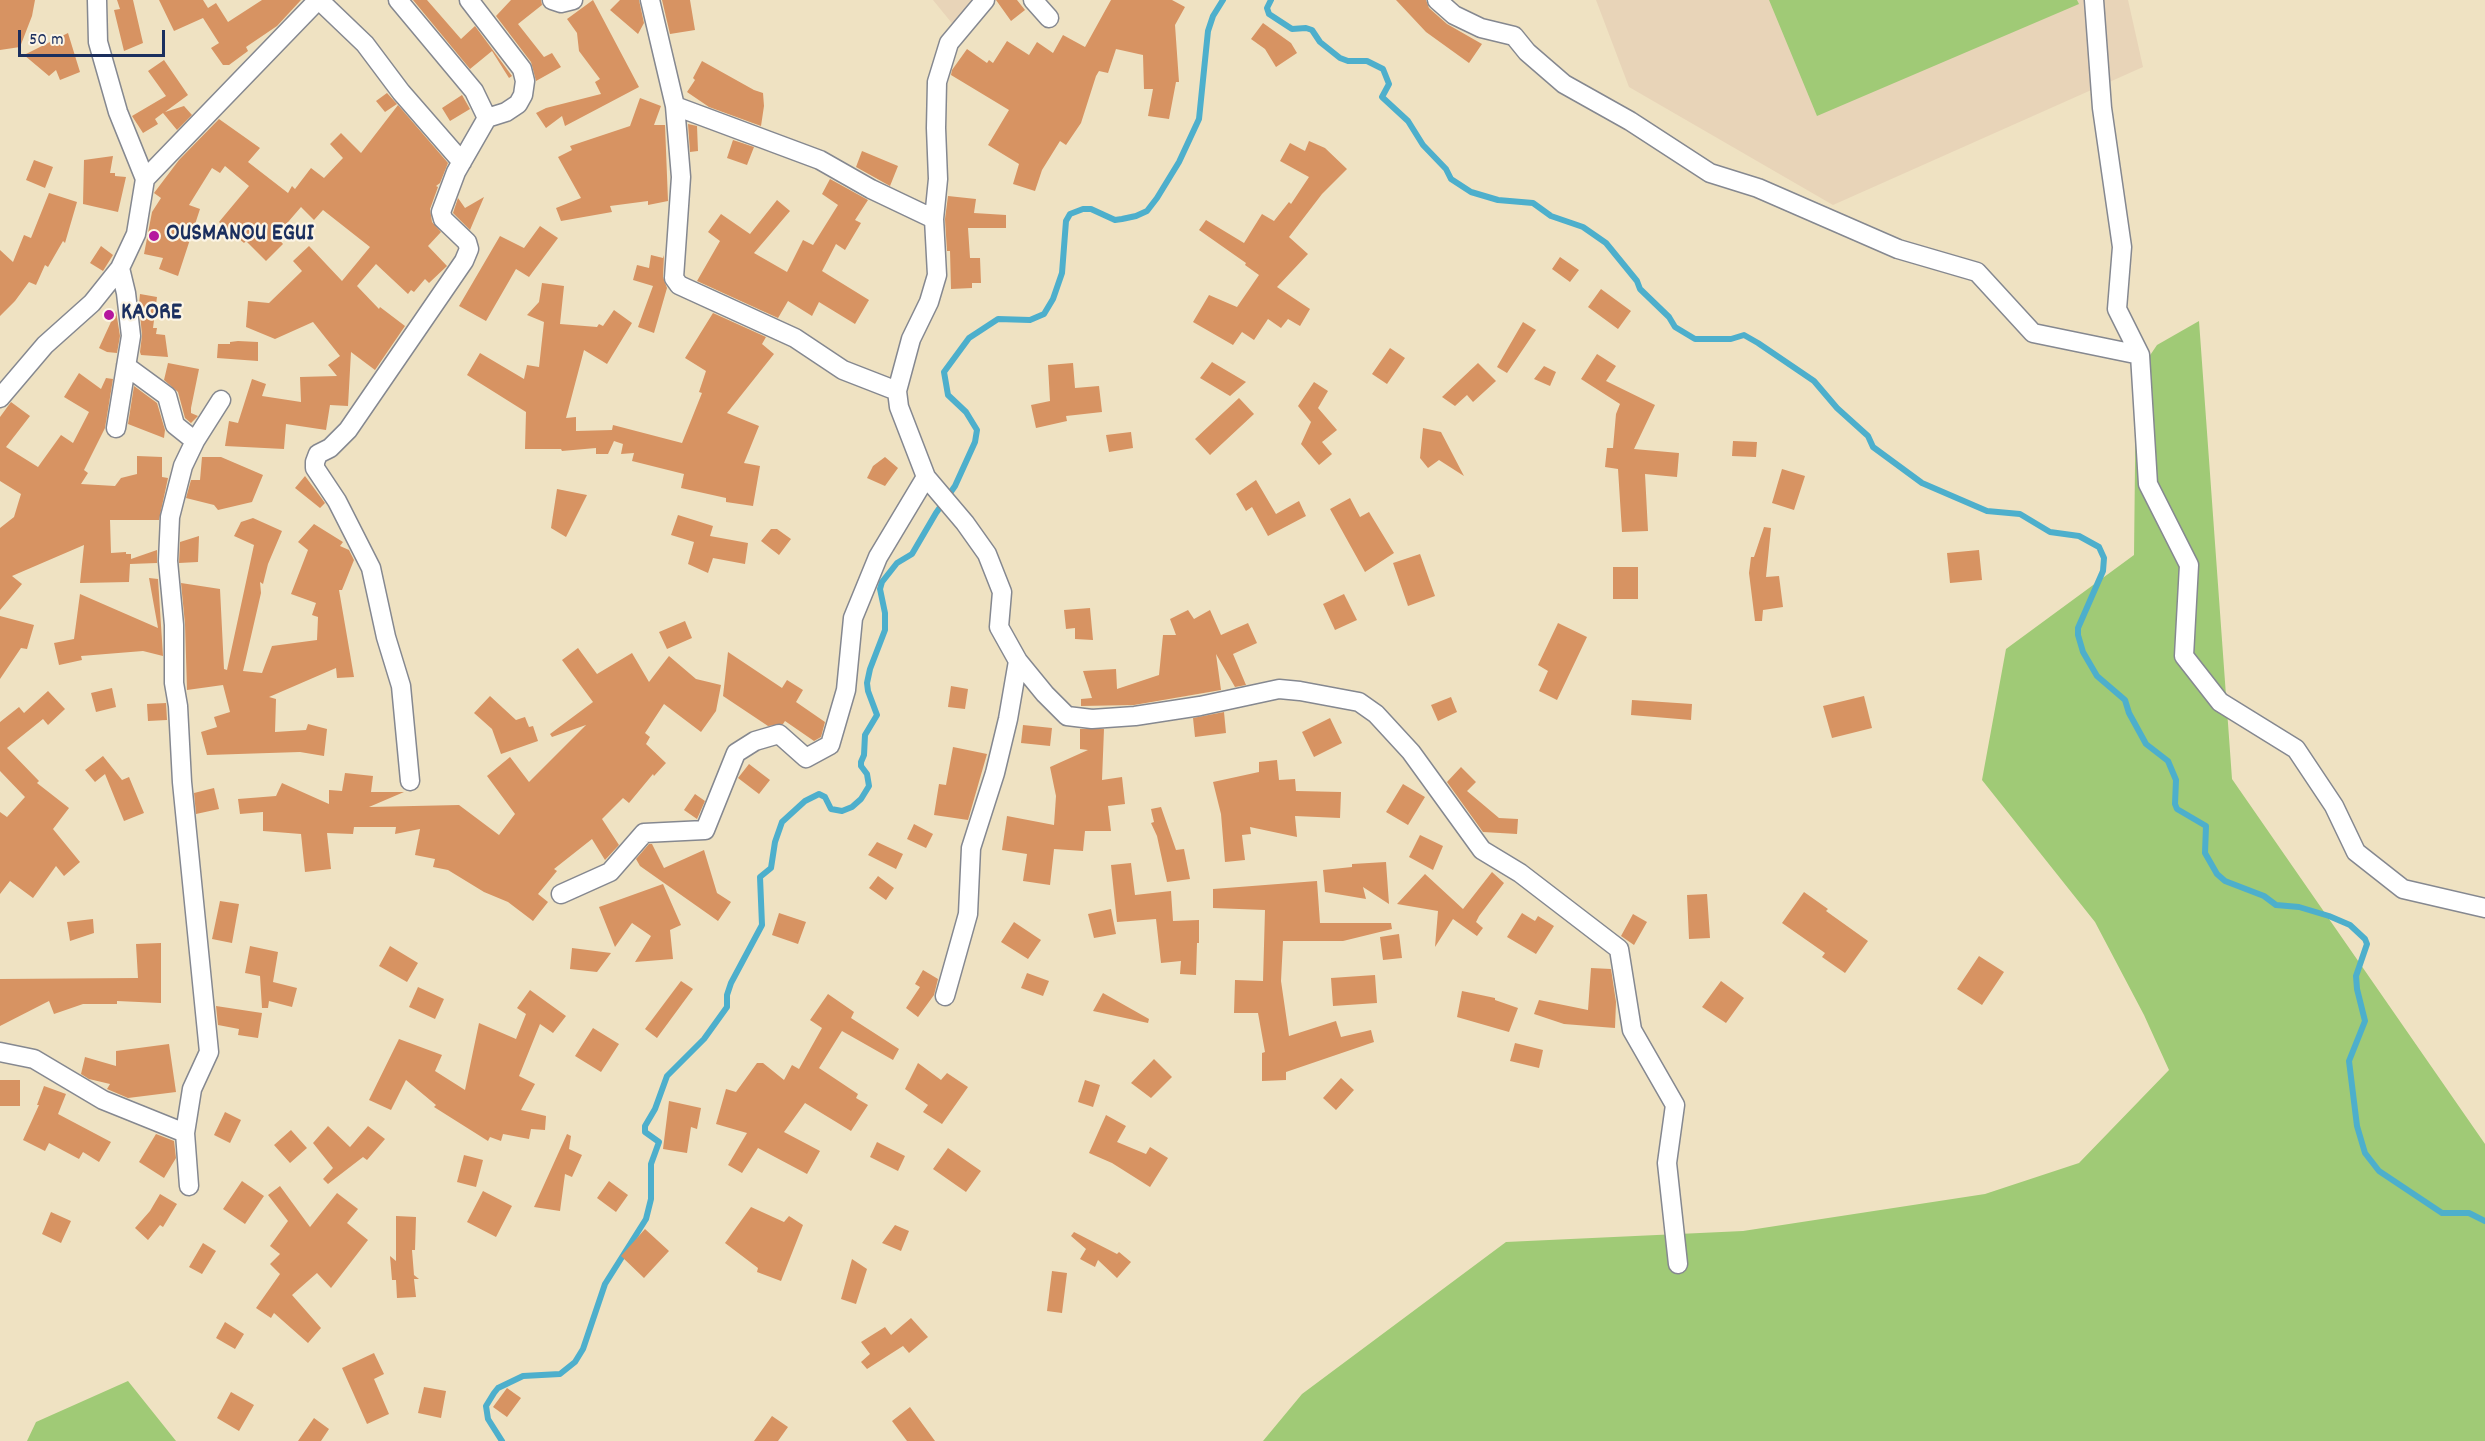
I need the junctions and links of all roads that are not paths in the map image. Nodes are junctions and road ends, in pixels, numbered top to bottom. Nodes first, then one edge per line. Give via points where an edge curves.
1 (97, 0) edge
2 (319, 0) edge
3 (398, 0) edge
4 (469, 0) edge
5 (552, 0) edge
6 (573, 0) edge
7 (650, 0) edge
8 (985, 0) edge
9 (1033, 0) edge
10 (1437, 0) edge
11 (2094, 0) edge
12 (1049, 18) dead end
13 (675, 106) junction
14 (487, 118) junction
15 (462, 162) junction
16 (145, 179) junction
17 (934, 219) junction
18 (120, 268) junction
19 (2140, 355) junction
20 (126, 366) junction
21 (897, 391) junction
22 (0, 398) edge
23 (221, 400) dead end
24 (116, 428) dead end
25 (195, 441) junction
26 (930, 482) junction
27 (1018, 661) junction
28 (410, 781) dead end
29 (561, 894) dead end
30 (2485, 908) edge
31 (945, 996) dead end
32 (0, 1052) edge
33 (185, 1133) junction
34 (189, 1186) dead end
35 (1678, 1264) dead end

1 - 16 street via 98,42 118,112
2 - 15 street via 365,44
2 - 16 street
3 - 14 street via 474,91
4 - 14 street via 522,69 525,81 518,104
5 - 6 street
7 - 13 street
8 - 17 street via 949,43 938,82
9 - 12 street
10 - 19 street via 1454,15 1481,28 1514,36 1564,84 1710,173 1758,188 1898,249 1977,272 2033,333
11 - 19 street via 2102,108 2122,247 2117,309
13 - 17 street via 820,160
13 - 21 street via 681,177 674,278 679,285 795,338 843,370
14 - 15 street
15 - 28 street via 441,212 443,219 467,242 469,249 464,261 348,430 318,454 315,462 371,568 401,686
16 - 18 street via 136,234
17 - 21 street via 937,275 911,339
18 - 20 street via 131,336
18 - 22 street via 92,303 45,345
19 - 30 street via 2148,484 2189,565 2184,656 2220,702 2296,749 2334,806 2356,852 2403,889
20 - 24 street
20 - 25 street via 167,396 175,425
21 - 26 street via 899,407
23 - 25 street
25 - 33 street via 183,466 170,517 168,561 174,682 209,1052 195,1079
26 - 27 street via 987,554 1002,592 999,627
26 - 29 street via 879,557 852,618 846,690 830,745 806,759 779,734 755,741 736,753 705,831 644,833 610,872
27 - 31 street via 995,773 971,848 968,914
27 - 35 street via 1067,716 1135,716 1279,689 1359,702 1376,714 1411,752 1482,850 1520,873 1619,949 1632,1030 1675,1105 1667,1163
32 - 33 street via 34,1059 103,1100
33 - 34 street

